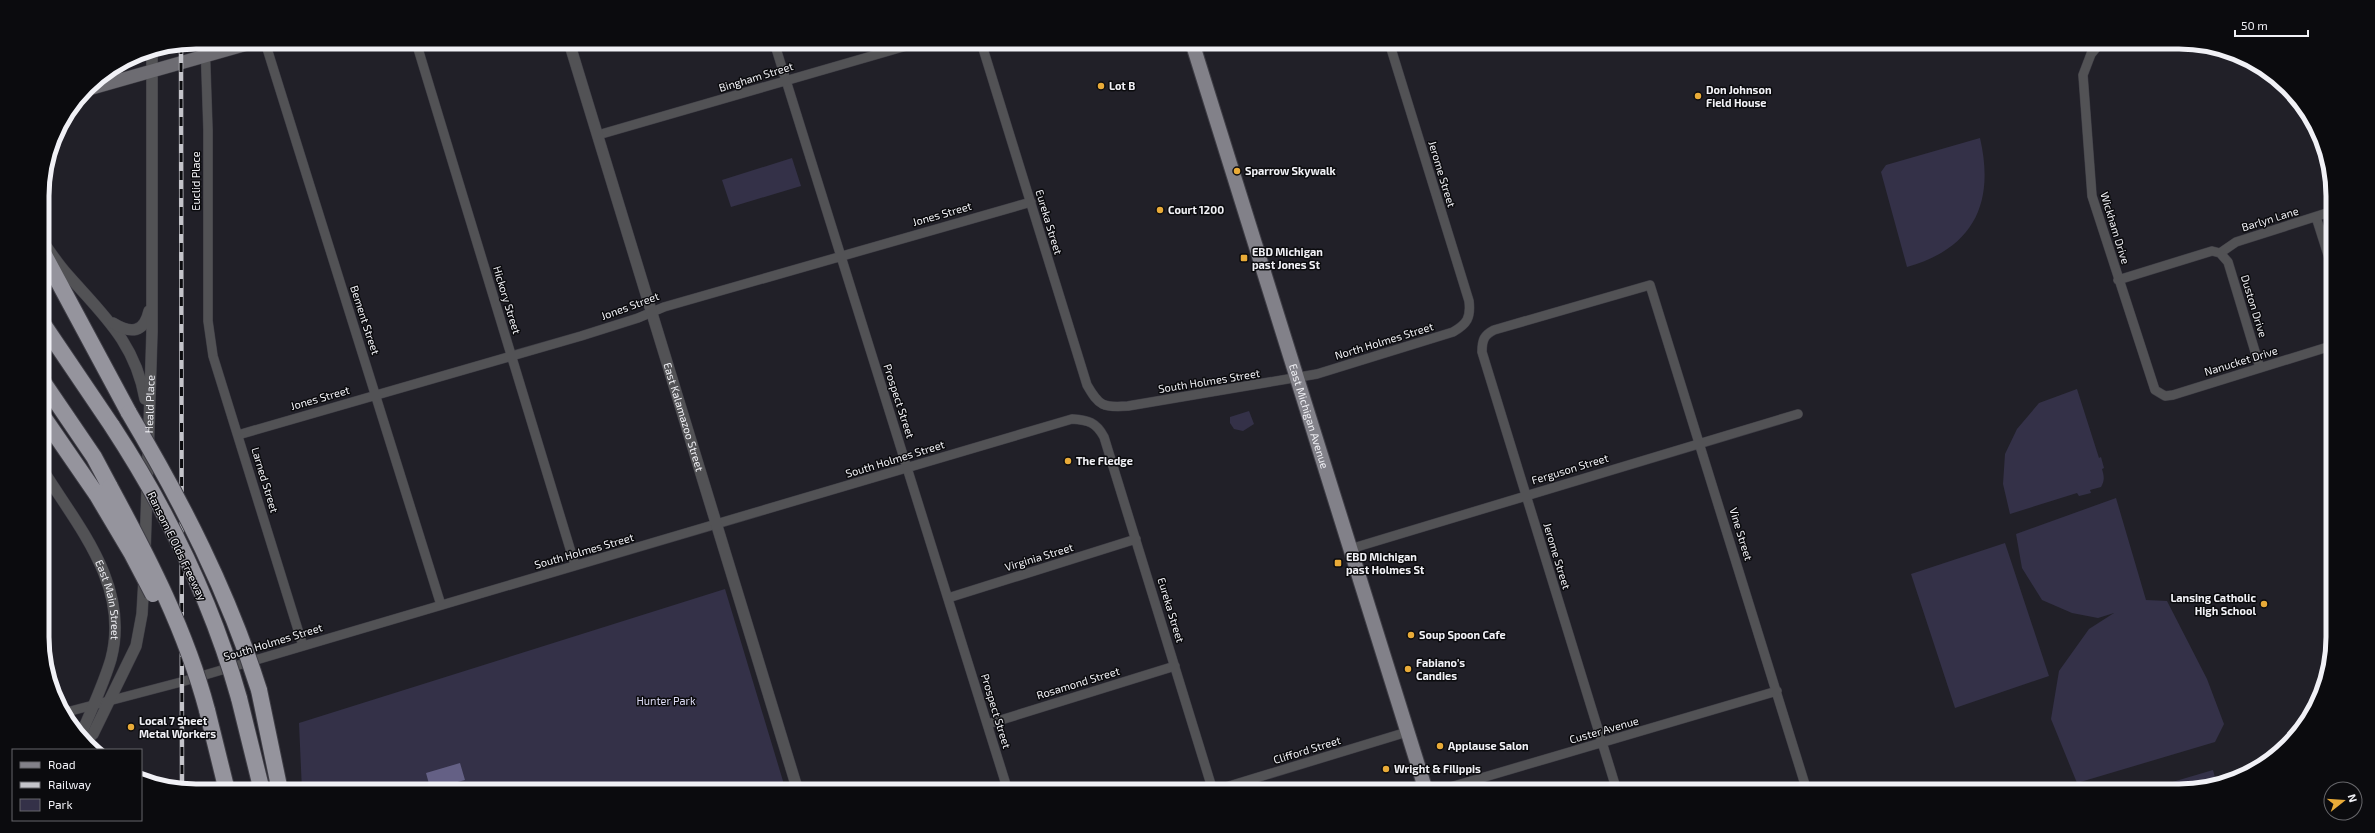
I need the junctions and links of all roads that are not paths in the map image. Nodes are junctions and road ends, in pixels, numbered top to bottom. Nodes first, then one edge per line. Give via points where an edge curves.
1 (205, 49) edge
2 (230, 49) edge
3 (267, 49) edge
4 (418, 49) edge
5 (571, 49) edge
6 (776, 49) edge
7 (896, 49) edge
8 (983, 49) edge
9 (1194, 49) edge
10 (1391, 49) edge
11 (2095, 49) edge
12 (152, 56) edge
13 (205, 56) junction
14 (150, 72) junction
15 (786, 81) junction
16 (97, 87) edge
17 (598, 135) junction
18 (1031, 202) junction
19 (2326, 213) edge
20 (2316, 217) junction
21 (2326, 248) edge
22 (49, 250) edge
23 (2220, 253) junction
24 (841, 255) junction
25 (49, 264) edge
26 (2118, 280) junction
27 (150, 304) junction
28 (651, 312) junction
29 (1470, 314) joint
30 (208, 320) joint
31 (111, 322) junction
32 (1492, 331) joint
33 (49, 333) edge
34 (2326, 348) edge
35 (512, 355) junction
36 (2260, 368) junction
37 (1296, 379) junction
38 (49, 391) edge
39 (2158, 394) joint
40 (376, 395) junction
41 (1101, 404) joint
42 (1798, 414) dead end
43 (49, 424) edge
44 (148, 426) junction
45 (238, 435) junction
46 (1104, 437) joint
47 (1700, 443) junction
48 (908, 468) junction
49 (49, 480) edge
50 (104, 491) junction
51 (1526, 495) junction
52 (717, 525) junction
53 (1136, 539) junction
54 (1350, 549) junction
55 (575, 565) junction
56 (948, 598) junction
57 (441, 605) junction
58 (303, 646) junction
59 (1175, 666) junction
60 (1777, 691) junction
61 (110, 701) junction
62 (93, 705) junction
63 (70, 711) edge
64 (988, 724) junction
65 (83, 731) edge
66 (1407, 732) junction
67 (89, 738) edge
68 (1602, 743) junction
69 (226, 784) edge
70 (260, 784) edge
71 (279, 784) edge
72 (796, 784) edge
73 (1006, 784) edge
74 (1211, 784) edge
75 (1236, 784) edge
76 (1424, 784) edge
77 (1461, 784) edge
78 (1615, 784) edge
79 (1805, 784) edge

1 - 13 street, Euclid Place
2 - 13 main road
3 - 40 street, Bement Street
4 - 35 street, Hickory Street
5 - 17 street, East Kalamazoo Street
6 - 15 street, Prospect Street
7 - 15 street, Bingham Street
8 - 18 street, Eureka Street
9 - 37 main road, East Michigan Avenue
10 - 29 street, Jerome Street via 1469,301
11 - 26 street, Wickham Drive via 2083,75 2092,196
12 - 14 street, Heald Place
13 - 14 main road
13 - 30 street, Euclid Place via 208,130
14 - 16 main road
14 - 27 street, Heald Place
15 - 17 street, Bingham Street
15 - 24 street, Prospect Street
17 - 28 street, East Kalamazoo Street
18 - 24 street, Jones Street
18 - 41 street, Eureka Street via 1087,385 1095,400
19 - 20 street, Barlyn Lane
20 - 21 street
20 - 23 street, Barlyn Lane via 2236,242
22 - 31 street via 66,274
23 - 26 street via 2212,251
23 - 36 street, Duston Drive via 2228,262
24 - 28 street, Jones Street
24 - 48 street, Prospect Street
25 - 71 highway, bridge via 209,559 237,626 259,690
26 - 39 street, Wickham Drive via 2151,383
27 - 31 street via 147,319 137,329 125,330
27 - 44 street, Heald Place via 152,332
28 - 35 street, Jones Street
28 - 52 street, East Kalamazoo Street
29 - 37 street, North Holmes Street via 1465,324 1453,332
30 - 45 street, Larned Street via 213,356
31 - 44 street via 128,346 138,371 145,398
32 - 47 street, Vine Street via 1650,285
32 - 51 street, Jerome Street via 1485,335 1482,352
33 - 70 highway, Ransom E Olds Freeway, bridge via 112,426 156,499 186,560 213,621 239,698
34 - 36 street, Nanucket Drive
35 - 40 street, Jones Street
35 - 55 street, Hickory Street
36 - 39 street, Nanucket Drive via 2173,395
37 - 41 street, South Holmes Street via 1128,406 1110,408
37 - 54 main road, East Michigan Avenue
38 - 50 highway via 94,458
40 - 45 street, Jones Street
40 - 57 street, Bement Street
42 - 47 street, Ferguson Street
43 - 50 highway
44 - 61 street, Heald Place via 141,624 131,658
45 - 58 street, Larned Street
46 - 48 street, South Holmes Street via 1092,422 1072,419
46 - 53 street, Eureka Street
47 - 51 street, Ferguson Street
47 - 60 street, Vine Street
48 - 52 street, South Holmes Street
48 - 56 street, Prospect Street
49 - 62 street, East Main Street via 98,557 112,594 116,626 113,650
50 - 69 highway, bridge via 143,548 169,604 193,663 203,709
51 - 54 street, Ferguson Street
51 - 68 street, Jerome Street
52 - 55 street, South Holmes Street
52 - 72 street, East Kalamazoo Street
53 - 56 street, Virginia Street
53 - 59 street, Eureka Street
54 - 66 main road, East Michigan Avenue
55 - 57 street, South Holmes Street
56 - 64 street, Prospect Street
57 - 58 street, South Holmes Street
58 - 61 street, South Holmes Street
59 - 64 street, Rosamond Street
59 - 74 street, Eureka Street
60 - 68 street, Custer Avenue
60 - 79 street, Vine Street
61 - 62 street, South Holmes Street
61 - 67 street, Heald Place
62 - 63 street, South Holmes Street
62 - 65 street, East Main Street
64 - 73 street, Prospect Street
66 - 75 street, Clifford Street
66 - 76 main road, East Michigan Avenue
68 - 77 street, Custer Avenue
68 - 78 street, Jerome Street

